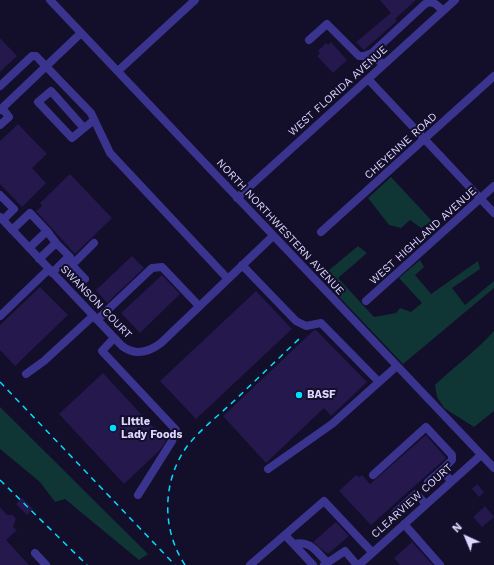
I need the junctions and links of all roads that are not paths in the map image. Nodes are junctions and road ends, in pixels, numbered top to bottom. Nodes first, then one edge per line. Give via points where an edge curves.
1 (51, 0) edge
2 (194, 0) edge
3 (455, 0) edge
4 (443, 11) junction
5 (81, 33) junction
6 (309, 40) dead end
7 (372, 53) junction
8 (383, 65) junction
9 (46, 66) junction
10 (118, 71) junction
11 (494, 76) edge
12 (368, 79) junction
13 (0, 86) edge
14 (1, 109) edge
15 (94, 120) junction
16 (0, 125) edge
17 (83, 127) junction
18 (424, 140) junction
19 (494, 186) edge
20 (0, 195) edge
21 (237, 198) junction
22 (480, 199) junction
23 (494, 213) edge
24 (1, 219) edge
25 (12, 230) junction
26 (47, 231) junction
27 (321, 232) dead end
28 (273, 236) junction
29 (56, 243) junction
30 (94, 243) dead end
31 (28, 248) junction
32 (39, 259) junction
33 (69, 262) junction
34 (242, 265) junction
35 (51, 271) junction
36 (228, 278) junction
37 (85, 279) dead end
38 (366, 301) dead end
39 (199, 306) junction
40 (0, 316) edge
41 (95, 318) junction
42 (114, 338) junction
43 (397, 366) junction
44 (26, 374) dead end
45 (379, 382) junction
46 (481, 454) junction
47 (494, 468) edge
48 (268, 469) dead end
49 (442, 470) junction
50 (373, 475) dead end
51 (451, 481) junction
52 (428, 482) dead end
53 (138, 495) dead end
54 (426, 504) junction
55 (395, 513) dead end
56 (404, 524) junction
57 (285, 535) junction
58 (294, 544) junction
59 (372, 552) junction
60 (34, 553) dead end
61 (326, 564) edge
62 (46, 565) edge
63 (250, 565) edge
64 (313, 565) edge
65 (358, 565) edge
66 (440, 565) edge

1 - 5 street, NORTH NORTHWESTERN AVENUE
2 - 10 street
3 - 4 street, WEST FLORIDA AVENUE
4 - 7 street via 435,3 425,4
4 - 8 street, WEST FLORIDA AVENUE
5 - 9 street
5 - 10 street, NORTH NORTHWESTERN AVENUE
6 - 7 street via 327,24 359,56
7 - 8 street
8 - 12 street, WEST FLORIDA AVENUE
9 - 13 street via 36,56 32,56
9 - 14 street
9 - 15 street via 80,101
10 - 21 street, NORTH NORTHWESTERN AVENUE
11 - 18 street, CHEYENNE ROAD
12 - 18 street
12 - 21 street, WEST FLORIDA AVENUE
14 - 16 street via 9,117
15 - 17 street
15 - 36 street via 110,153
17 - 17 street via 72,138 38,102 51,91
18 - 22 street
18 - 27 street, CHEYENNE ROAD
19 - 22 street, WEST HIGHLAND AVENUE
20 - 24 street via 14,209
21 - 28 street, NORTH NORTHWESTERN AVENUE
22 - 23 street
22 - 38 street, WEST HIGHLAND AVENUE
24 - 25 street, SWANSON COURT
25 - 26 street via 30,213
25 - 31 street, SWANSON COURT
26 - 29 street
26 - 31 street
28 - 34 street, SWANSON COURT
28 - 43 street, NORTH NORTHWESTERN AVENUE
29 - 32 street
29 - 33 street via 70,257
30 - 33 street
31 - 32 street, SWANSON COURT
32 - 35 street, SWANSON COURT
33 - 35 street
33 - 37 street
34 - 36 street, SWANSON COURT
34 - 45 street via 301,325 321,323
35 - 40 street
35 - 41 street, SWANSON COURT
36 - 39 street, SWANSON COURT
39 - 41 street via 162,267 152,268
39 - 42 street, SWANSON COURT via 150,350 132,351
41 - 42 street, SWANSON COURT
41 - 44 street
42 - 53 street via 102,351 176,430 172,441
43 - 45 street
43 - 46 street, NORTH NORTHWESTERN AVENUE
45 - 48 street via 332,424
46 - 47 street, NORTH NORTHWESTERN AVENUE
46 - 51 street, CLEARVIEW COURT
49 - 50 street via 452,460 452,455 426,427
49 - 51 street
49 - 52 street
51 - 54 street, CLEARVIEW COURT
54 - 55 street via 416,494
54 - 56 street, CLEARVIEW COURT
56 - 59 street, CLEARVIEW COURT
56 - 66 street
57 - 58 street
57 - 59 street via 324,501
57 - 63 street
58 - 61 street via 309,544
58 - 64 street
59 - 65 street, CLEARVIEW COURT
60 - 62 street
61 - 65 street via 345,551

